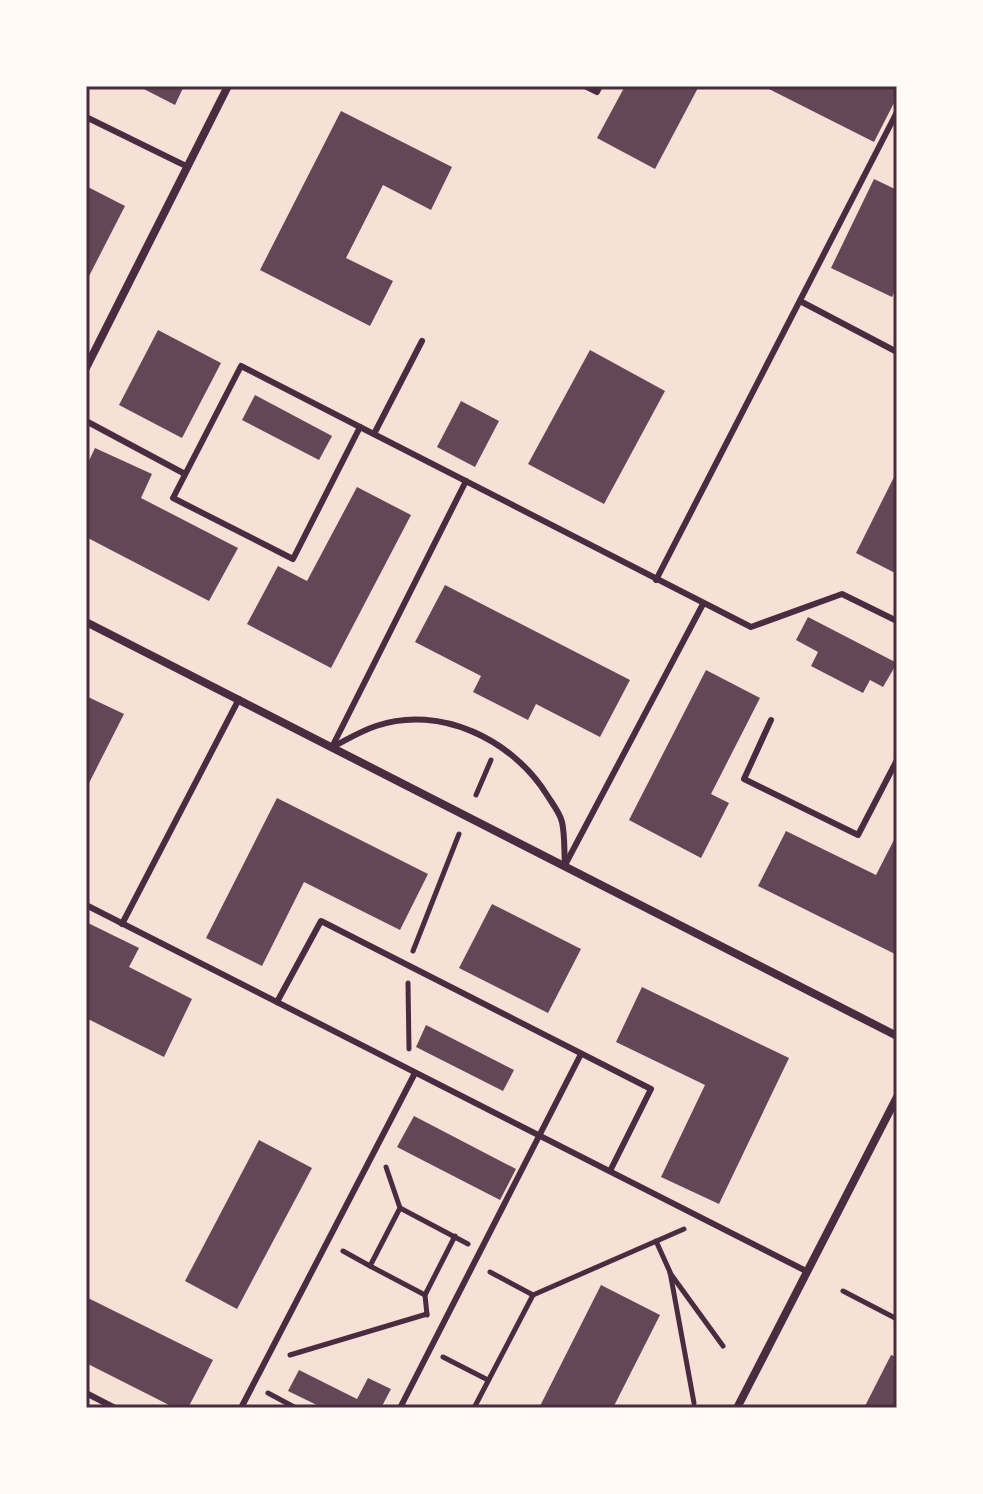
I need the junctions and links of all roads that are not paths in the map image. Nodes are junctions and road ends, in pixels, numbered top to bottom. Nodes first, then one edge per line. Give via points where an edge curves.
1 (228, 86) edge
2 (585, 86) edge
3 (600, 86) edge
4 (897, 112) edge
5 (86, 117) edge
6 (188, 167) junction
7 (800, 301) junction
8 (422, 341) dead end
9 (897, 352) edge
10 (86, 368) edge
11 (86, 421) edge
12 (360, 427) junction
13 (374, 434) junction
14 (185, 474) junction
15 (466, 481) junction
16 (656, 580) junction
17 (703, 604) junction
18 (897, 621) edge
19 (86, 622) edge
20 (239, 699) junction
21 (771, 720) dead end
22 (332, 747) junction
23 (897, 760) edge
24 (565, 865) junction
25 (86, 905) edge
26 (122, 924) junction
27 (277, 1002) junction
28 (897, 1036) edge
29 (581, 1054) junction
30 (412, 1071) junction
31 (897, 1097) edge
32 (541, 1137) junction
33 (610, 1171) junction
34 (806, 1271) junction
35 (86, 1393) edge
36 (115, 1408) edge
37 (241, 1408) edge
38 (400, 1408) edge
39 (737, 1408) edge

1 - 6 street
2 - 3 lane via 597,92
4 - 7 lane
5 - 6 lane
6 - 10 street
7 - 9 lane
7 - 16 lane
8 - 13 lane
11 - 14 lane
12 - 13 lane
12 - 14 lane via 241,366
12 - 14 lane via 293,559 173,498
13 - 15 lane
15 - 16 lane
15 - 22 lane
16 - 17 lane
17 - 18 lane via 751,627 842,594
17 - 24 lane
19 - 20 street
20 - 22 street
20 - 26 lane
21 - 23 lane via 744,779 858,835
22 - 24 street
22 - 24 lane via 378,725 412,721 450,723 483,735 512,753 540,785 561,819
24 - 28 street
25 - 26 lane
26 - 27 lane
27 - 29 lane via 321,921
27 - 30 lane
29 - 32 lane
29 - 33 lane via 651,1089
30 - 32 lane
30 - 37 lane
31 - 34 street
32 - 33 lane
32 - 38 lane
33 - 34 lane
34 - 39 street
35 - 36 lane

